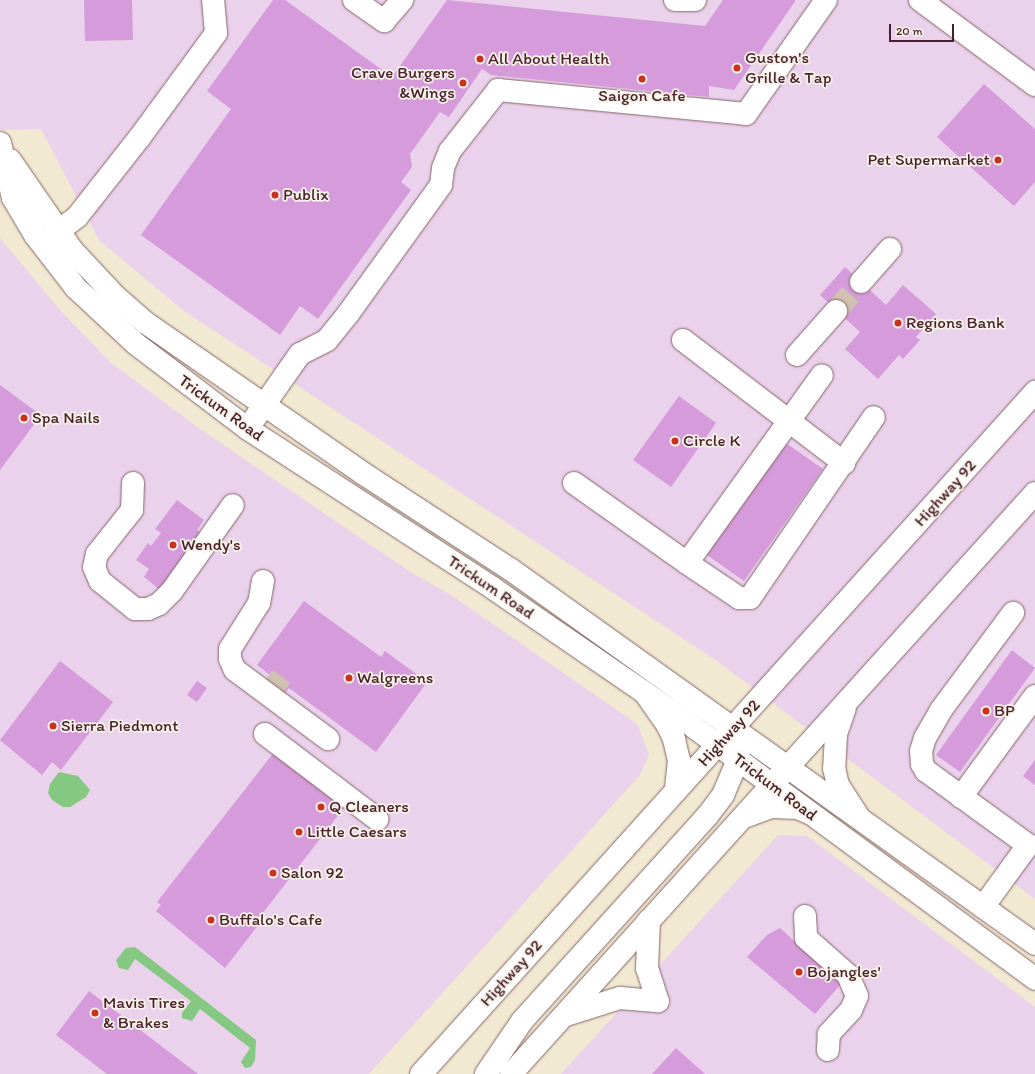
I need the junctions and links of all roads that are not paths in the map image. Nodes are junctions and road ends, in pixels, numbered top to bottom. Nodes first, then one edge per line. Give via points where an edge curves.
1 (213, 0) edge
2 (354, 0) edge
3 (402, 0) edge
4 (675, 0) edge
5 (695, 0) edge
6 (826, 0) edge
7 (920, 0) edge
8 (1035, 85) edge
9 (1, 148) edge
10 (57, 232) junction
11 (890, 249) dead end
12 (861, 282) tunnel mouth
13 (836, 311) tunnel mouth
14 (682, 340) dead end
15 (797, 355) dead end
16 (822, 375) dead end
17 (1035, 392) edge
18 (264, 406) junction
19 (874, 417) dead end
20 (789, 420) junction
21 (248, 429) junction
22 (844, 463) junction
23 (132, 483) dead end
24 (574, 483) dead end
25 (1035, 493) edge
26 (233, 505) dead end
27 (687, 563) junction
28 (263, 581) dead end
29 (259, 603) junction
30 (1013, 612) dead end
31 (266, 680) tunnel mouth
32 (285, 693) tunnel mouth
33 (645, 693) junction
34 (1035, 696) edge
35 (851, 697) junction
36 (734, 727) junction
37 (265, 734) dead end
38 (718, 745) junction
39 (738, 760) junction
40 (788, 767) junction
41 (772, 785) junction
42 (676, 791) junction
43 (961, 796) junction
44 (809, 812) junction
45 (859, 817) junction
46 (741, 818) junction
47 (377, 819) dead end
48 (983, 907) junction
49 (805, 916) dead end
50 (649, 920) junction
51 (1035, 944) edge
52 (1035, 979) edge
53 (563, 1016) junction
54 (828, 1050) dead end
55 (432, 1065) edge
56 (421, 1074) edge
57 (486, 1074) edge
58 (511, 1074) edge

1 - 10 street via 216,32 140,137 77,217
2 - 3 street via 384,21
4 - 5 street
6 - 18 street via 746,114 498,90 450,151 443,168 441,185 348,314 327,340 300,354
7 - 8 street
9 - 10 street, Trickum Road
9 - 21 street, Trickum Road via 13,198 22,215 55,264 76,288 136,344
10 - 18 street, Trickum Road via 91,273 146,323
11 - 12 street
13 - 15 street
14 - 20 street
16 - 20 street
17 - 36 street, Highway 92
18 - 21 street
18 - 36 street, Trickum Road via 510,569
19 - 22 street
20 - 22 street
20 - 27 street
21 - 33 street, Trickum Road via 494,589
22 - 27 street via 750,598 739,598
23 - 26 street via 132,510 97,554 94,566 100,581 135,609 148,609 159,604 172,591
24 - 27 street
25 - 35 street
28 - 29 street
29 - 31 street via 262,619 245,643 241,654 244,663
29 - 32 street via 230,649 235,670 334,741 325,722
30 - 43 street via 942,710 925,738 921,751 922,764 926,771
33 - 38 street, Trickum Road
33 - 42 street via 667,724 674,740 679,760
34 - 43 street
35 - 40 street
35 - 45 street via 836,734 834,768 838,785
36 - 38 street, Highway 92
36 - 39 street via 739,745
36 - 40 street, Trickum Road
37 - 47 street
38 - 39 street, Trickum Road
38 - 42 street, Highway 92
39 - 41 street, Trickum Road
39 - 57 street via 723,795 708,815 522,1021
40 - 41 street
40 - 45 street, Trickum Road
41 - 44 street, Trickum Road
41 - 46 street
42 - 55 street, Highway 92
43 - 48 street via 1028,845
44 - 46 street via 798,808 772,807
44 - 52 street, Trickum Road
45 - 48 street, Trickum Road
46 - 50 street
48 - 51 street, Trickum Road
49 - 54 street via 806,938 848,974 857,996 851,1010 829,1034
50 - 53 street
50 - 53 street via 647,968 658,1001 620,998
53 - 58 street
55 - 56 street, Highway 92

